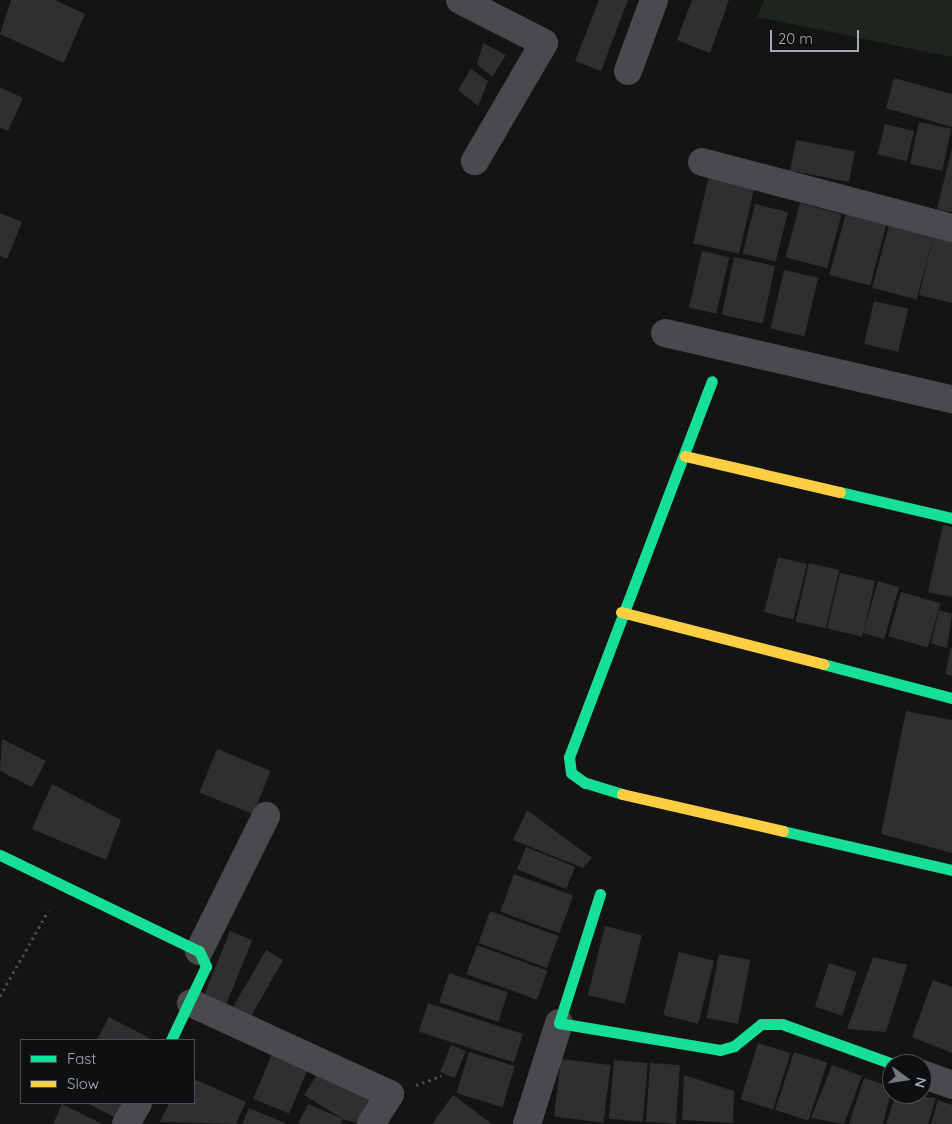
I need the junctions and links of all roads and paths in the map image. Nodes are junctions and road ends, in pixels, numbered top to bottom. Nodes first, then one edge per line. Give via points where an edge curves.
1 (460, 0) edge
2 (654, 0) edge
3 (628, 70) dead end
4 (475, 161) dead end
5 (702, 162) dead end
6 (952, 228) edge
7 (665, 333) dead end
8 (712, 381) dead end
9 (952, 399) edge
10 (685, 456) junction
11 (952, 518) edge
12 (621, 612) junction
13 (952, 698) edge
14 (266, 816) dead end
15 (0, 855) edge
16 (952, 870) edge
17 (62, 887) junction
18 (600, 894) dead end
19 (199, 951) junction
20 (0, 996) edge
21 (191, 1003) junction
22 (558, 1023) junction
23 (172, 1039) edge
24 (882, 1060) edge
25 (932, 1078) edge
26 (952, 1085) edge
27 (137, 1104) edge
28 (126, 1124) edge
29 (371, 1124) edge
30 (527, 1124) edge

1 - 4 street via 544,43
2 - 3 street
5 - 6 street
7 - 9 street
8 - 10 street
10 - 11 street
10 - 12 street
12 - 13 street
12 - 16 street via 568,757 577,779
14 - 19 street
15 - 17 street
17 - 19 street
17 - 20 path
18 - 22 street
19 - 21 street via 206,966
21 - 23 street
21 - 29 street via 390,1094
22 - 24 street via 720,1050 734,1046 761,1024 782,1024
22 - 30 street
25 - 26 street
27 - 28 street

